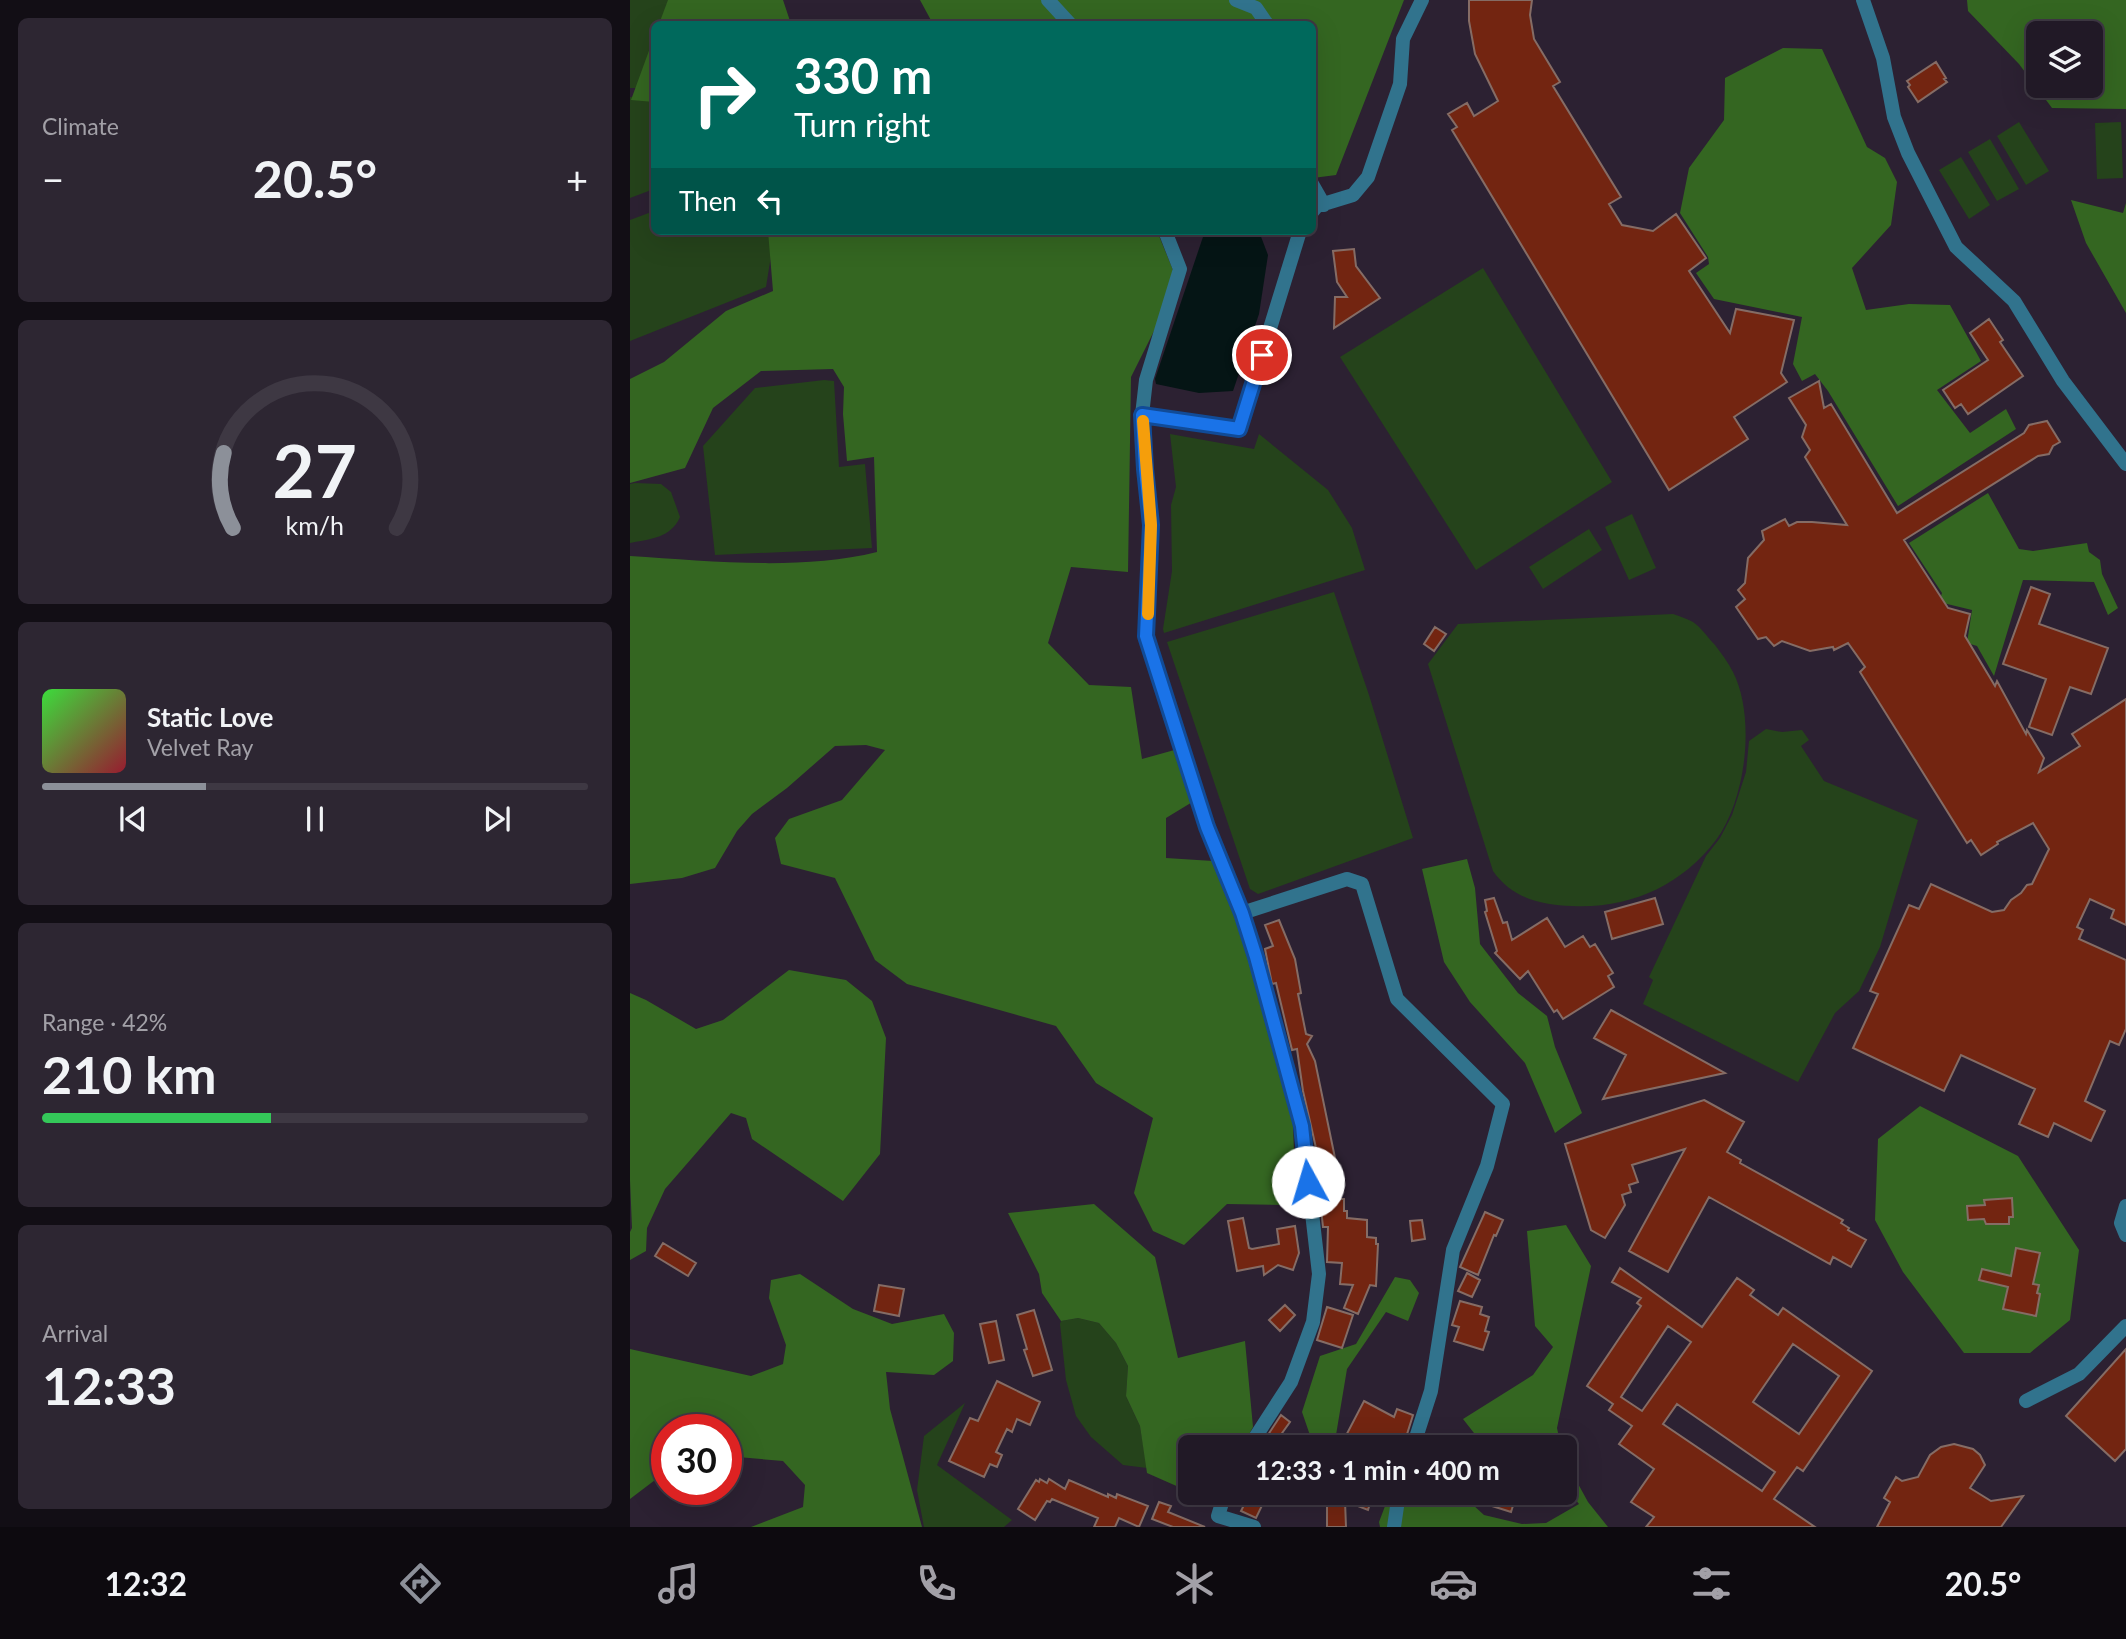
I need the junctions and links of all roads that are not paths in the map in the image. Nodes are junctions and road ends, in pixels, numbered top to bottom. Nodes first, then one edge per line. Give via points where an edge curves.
1 (1048, 0) edge
2 (1236, 0) edge
3 (1422, 0) edge
4 (1863, 0) edge
5 (1067, 21) edge
6 (1265, 21) edge
7 (1318, 208) edge
8 (1167, 235) edge
9 (1299, 235) edge
10 (1142, 415) junction
11 (2126, 464) edge
12 (1242, 913) junction
13 (2126, 1206) edge
14 (2126, 1235) edge
15 (2126, 1326) edge
16 (2026, 1401) dead end
17 (1257, 1435) edge
18 (1417, 1435) edge
19 (1221, 1505) edge
20 (1397, 1505) edge
21 (1254, 1527) edge
22 (1394, 1527) edge

1 - 5 street
2 - 6 street via 1256,8
3 - 7 street via 1403,39 1399,84 1368,177 1353,195
4 - 11 street via 1883,58 1897,126 1956,247 2014,301 2063,381
8 - 10 street via 1180,269 1146,380
9 - 10 street via 1239,429
10 - 12 street via 1151,525 1146,636 1207,827
12 - 17 street via 1302,1126 1319,1274 1313,1322 1291,1382
12 - 18 street via 1348,878 1362,884 1397,999 1503,1104 1487,1166 1453,1250 1431,1391
13 - 14 street via 2121,1217
15 - 16 street via 2079,1374
19 - 21 street via 1218,1516
20 - 22 street

